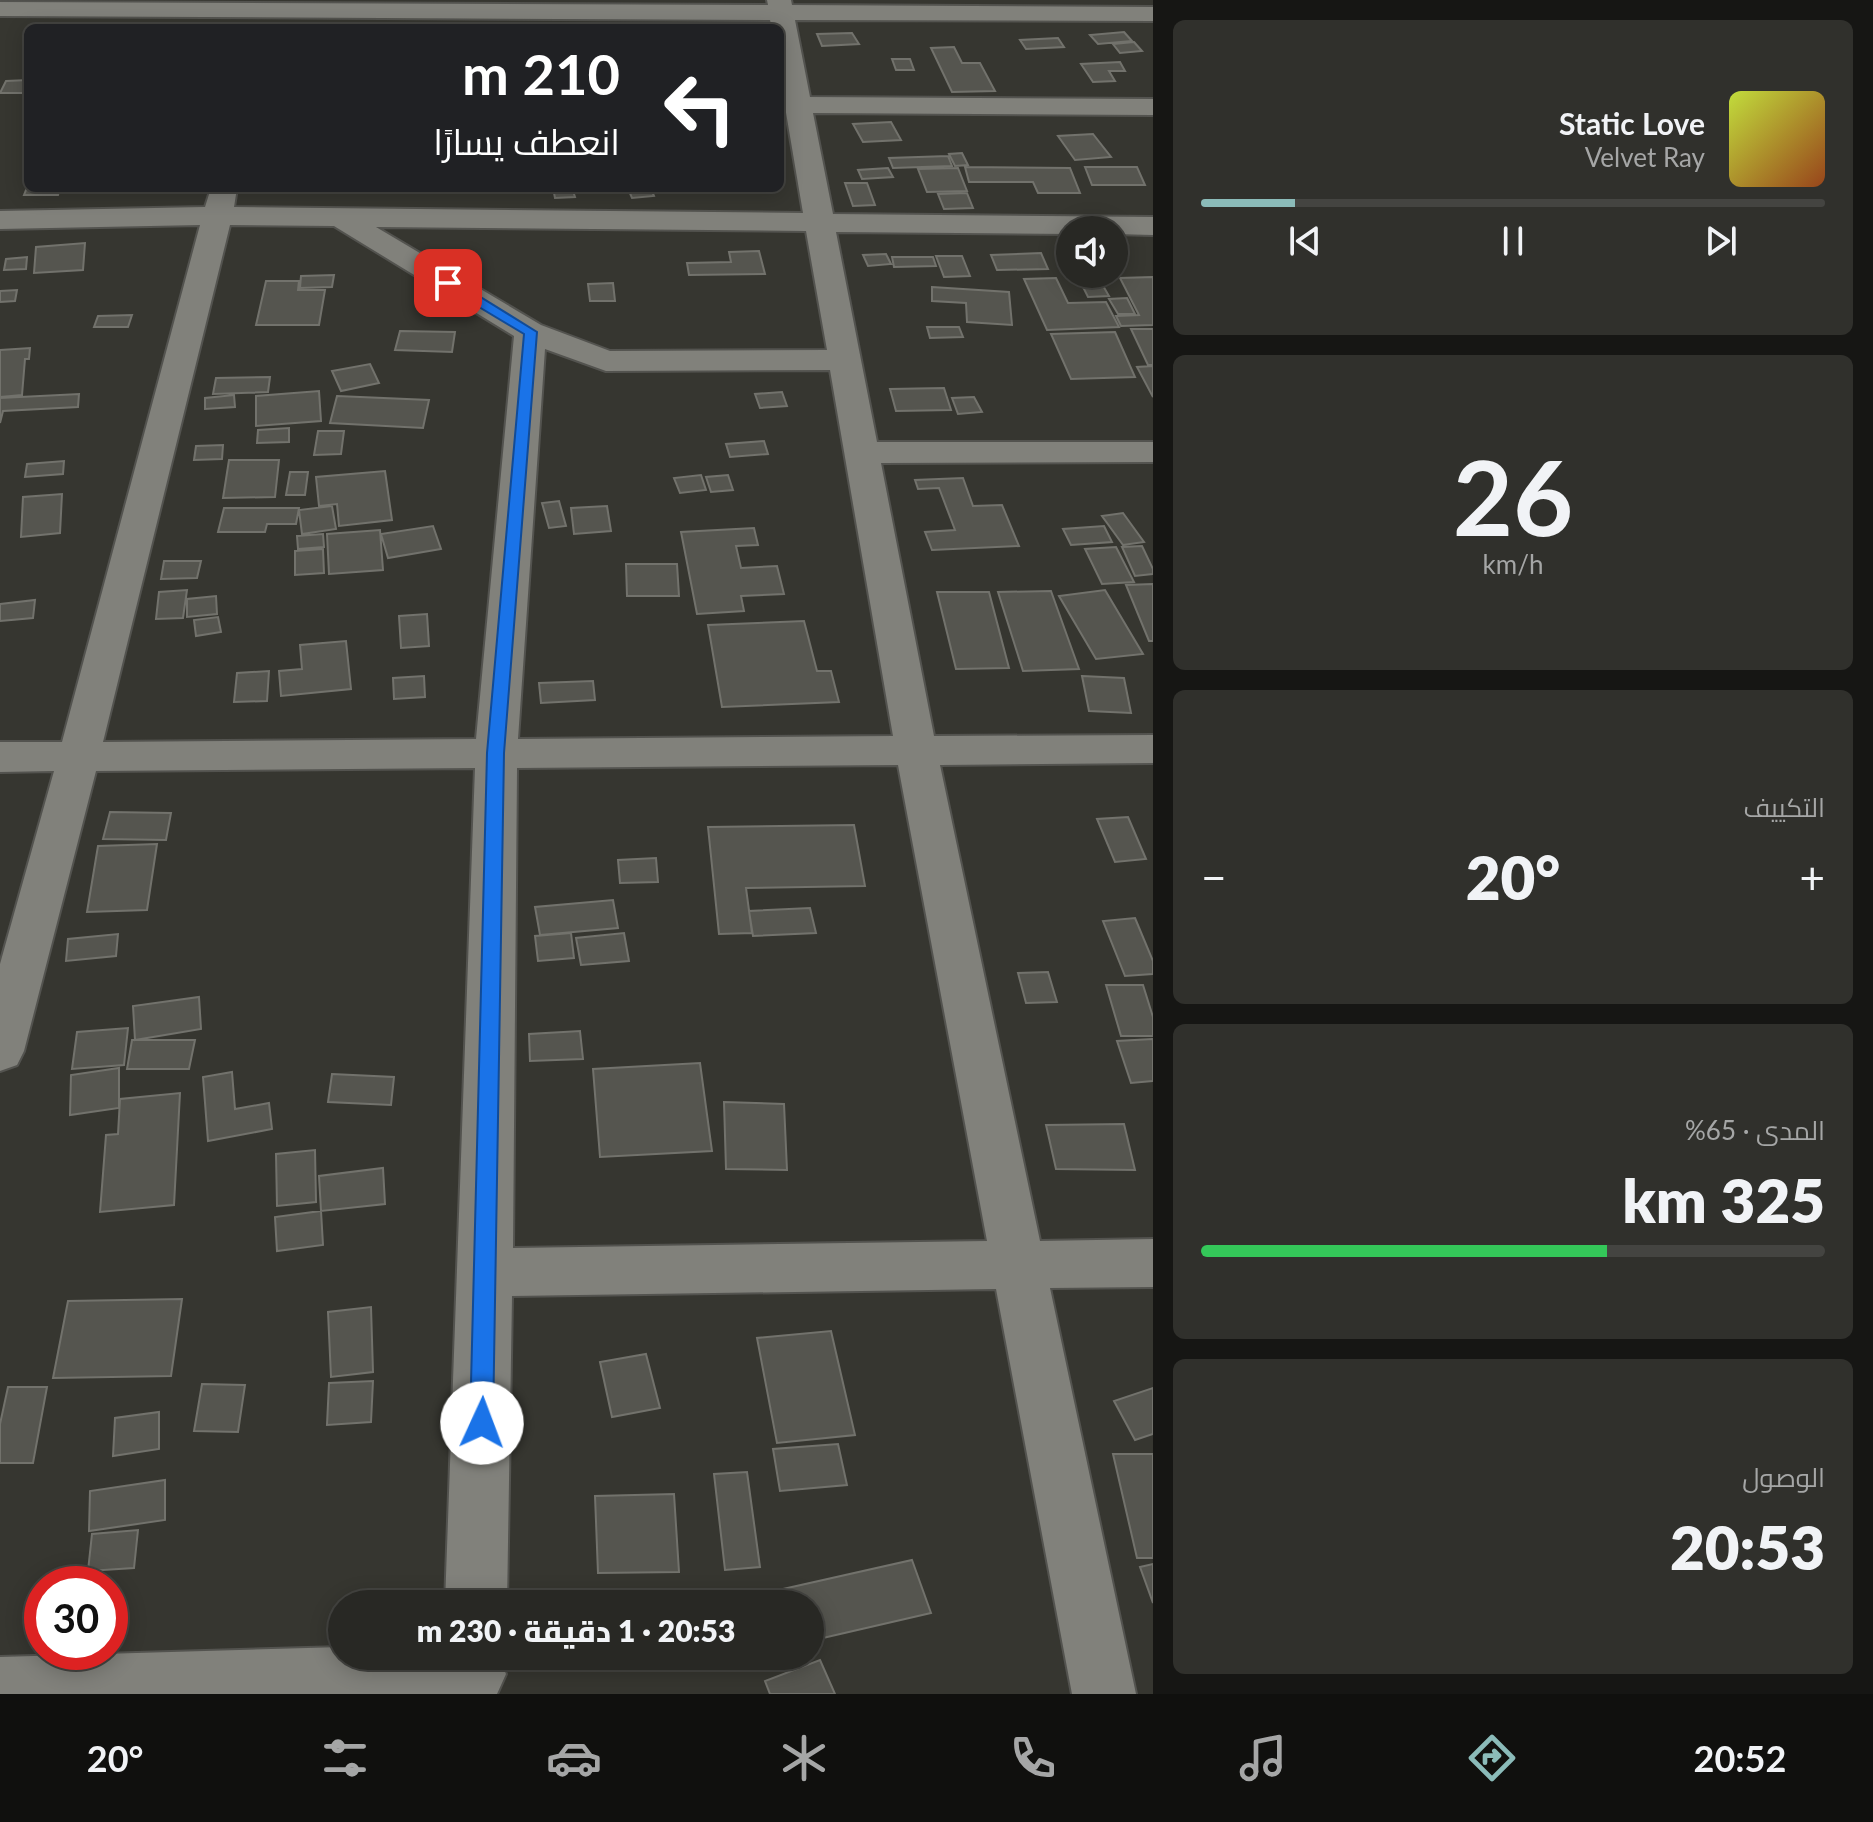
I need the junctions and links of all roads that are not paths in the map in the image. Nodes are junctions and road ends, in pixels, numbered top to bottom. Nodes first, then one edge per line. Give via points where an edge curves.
1 (780, 7) edge
2 (7, 12) edge
3 (272, 13) edge
4 (515, 13) edge
5 (1153, 14) edge
6 (784, 29) edge
7 (798, 105) junction
8 (1153, 107) edge
9 (516, 192) edge
10 (221, 202) edge
11 (339, 217) junction
12 (517, 218) junction
13 (0, 220) edge
14 (819, 220) junction
15 (1153, 226) edge
16 (530, 332) junction
17 (844, 360) junction
18 (1153, 452) edge
19 (862, 453) junction
20 (1153, 749) edge
21 (916, 750) junction
22 (496, 753) junction
23 (79, 756) junction
24 (0, 757) edge
25 (0, 1051) edge
26 (1153, 1263) edge
27 (1019, 1265) junction
28 (486, 1272) junction
29 (476, 1590) edge
30 (474, 1675) edge
31 (0, 1689) edge
32 (1104, 1694) edge

1 - 4 street
1 - 5 street
2 - 3 street
3 - 4 street
6 - 7 street
7 - 8 street
7 - 14 street
9 - 12 street
10 - 11 street
10 - 13 street
10 - 23 street
11 - 12 street
11 - 16 street
12 - 14 street
14 - 15 street
14 - 17 street
16 - 17 street via 606,361
16 - 22 street
17 - 19 street
18 - 19 street
19 - 21 street
20 - 21 street
21 - 22 street
21 - 27 street
22 - 23 street
22 - 28 street
23 - 24 street
23 - 25 street
26 - 27 street
27 - 28 street
27 - 32 street
28 - 29 street
30 - 31 street

